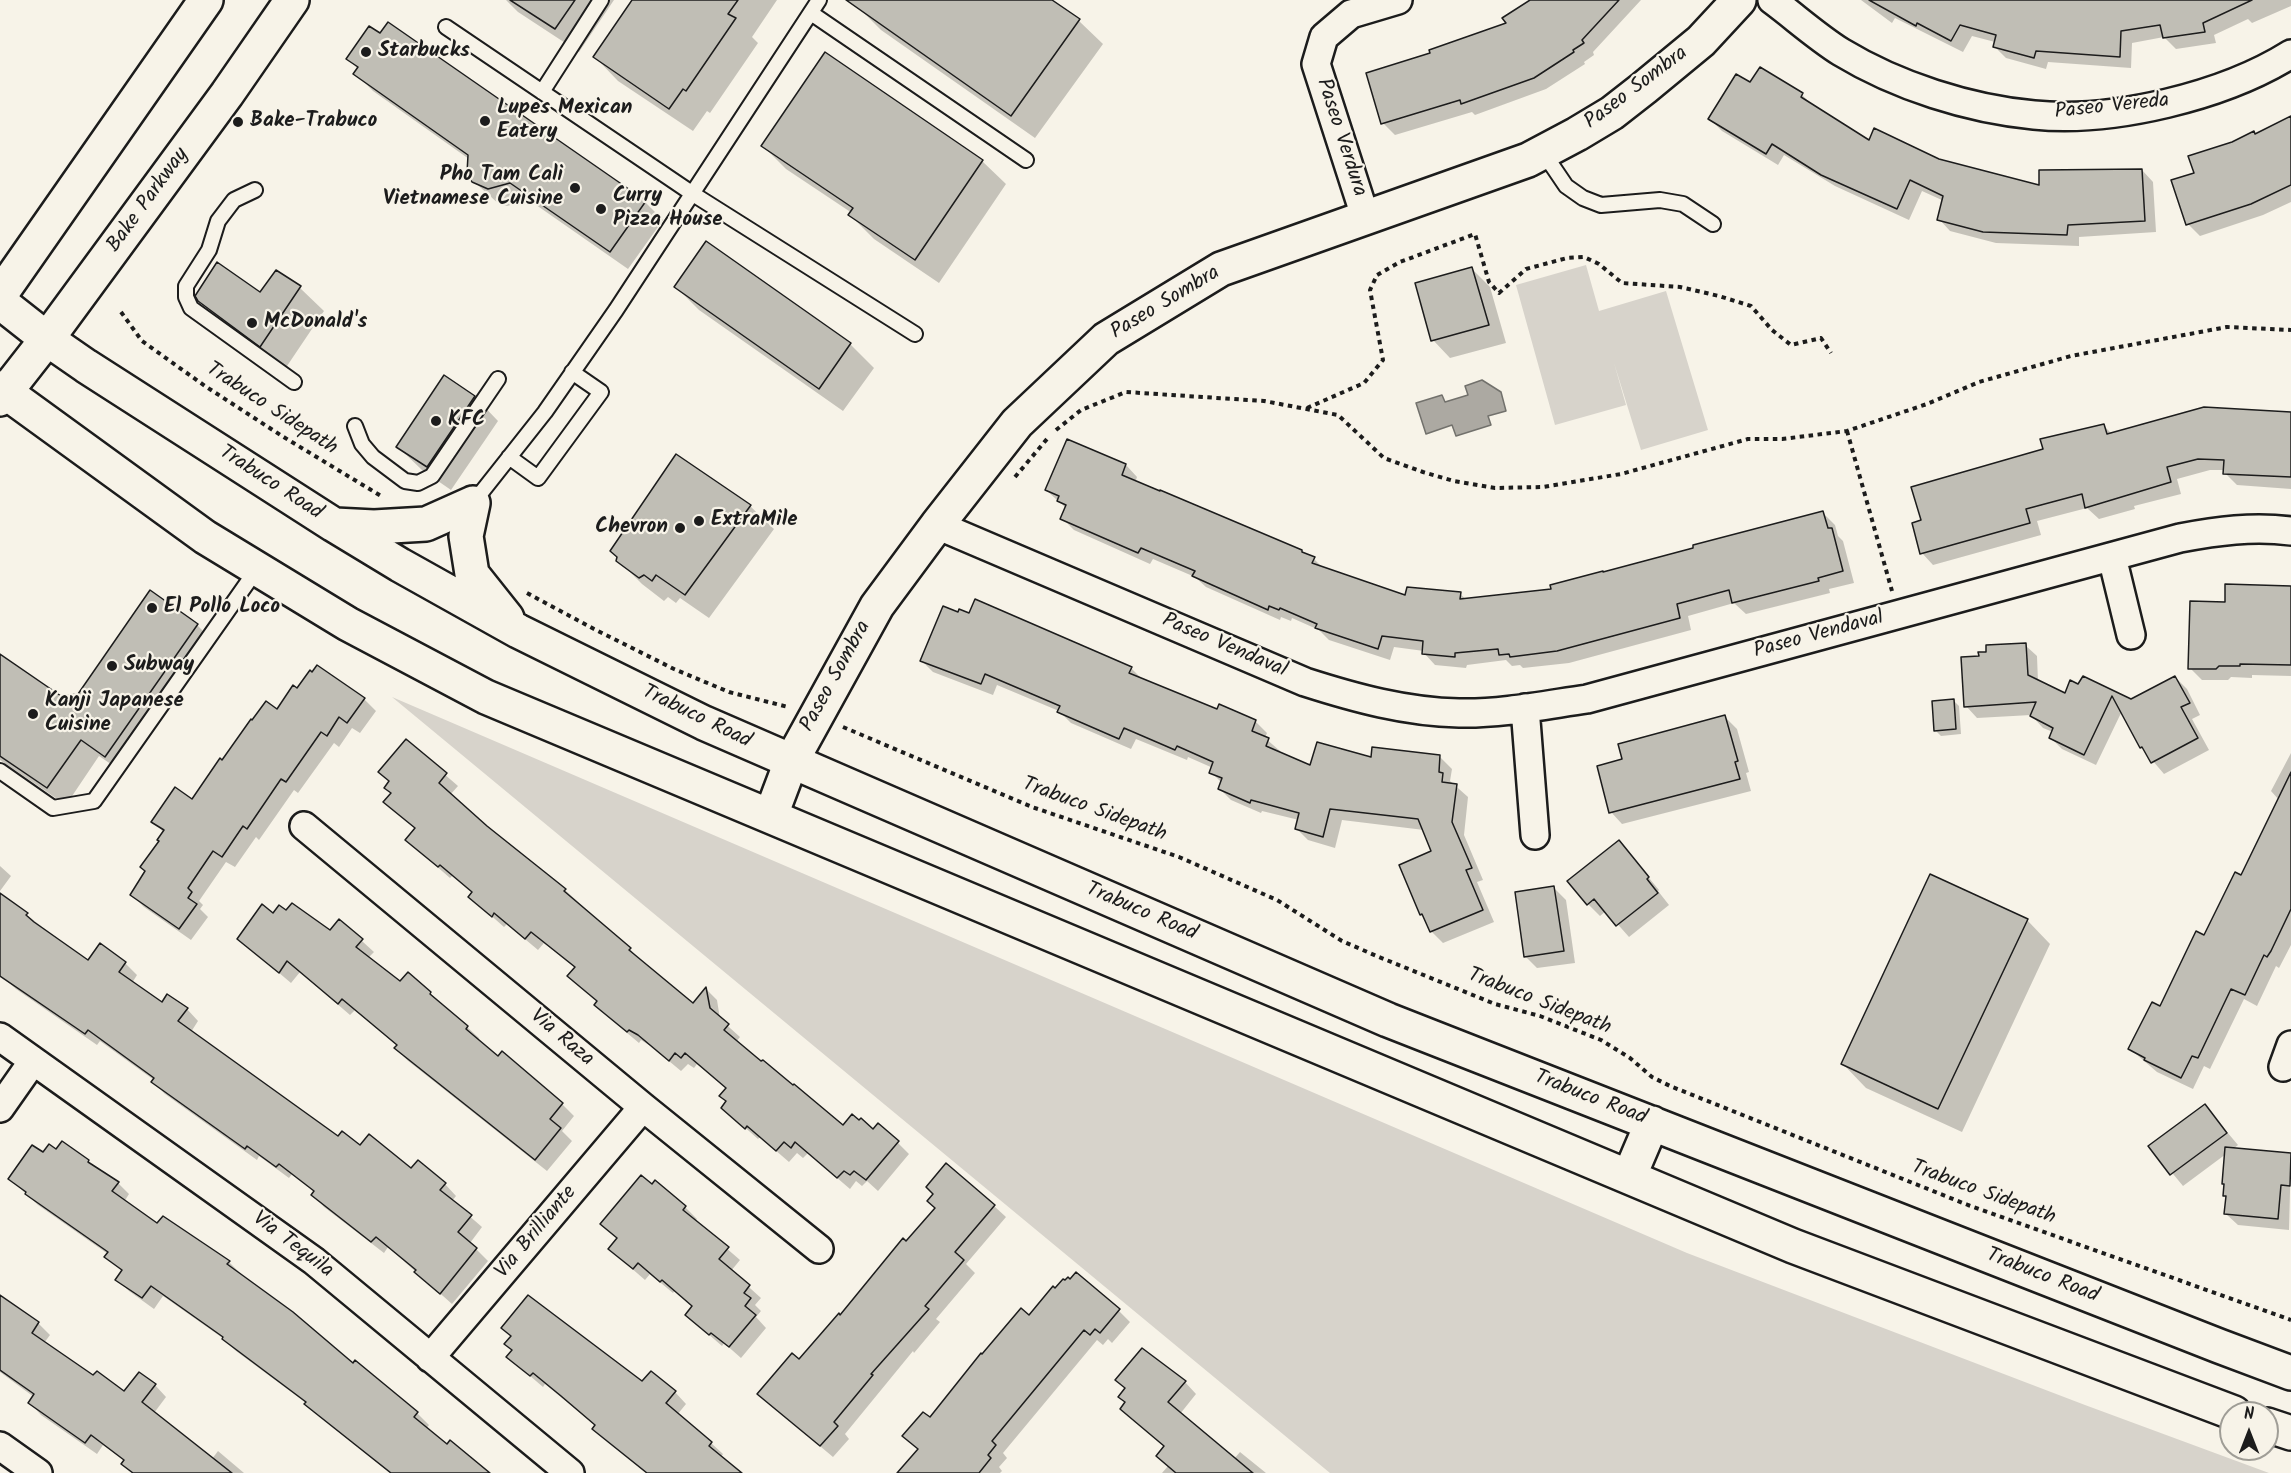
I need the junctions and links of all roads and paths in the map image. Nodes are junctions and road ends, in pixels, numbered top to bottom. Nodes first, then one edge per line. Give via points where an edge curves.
1 (206, 0) edge
2 (292, 0) edge
3 (601, 0) edge
4 (819, 0) edge
5 (1398, 0) edge
6 (1739, 0) edge
7 (1772, 0) edge
8 (810, 13) junction
9 (446, 27) dead end
10 (2291, 54) edge
11 (542, 92) junction
12 (1542, 152) junction
13 (1026, 160) dead end
14 (255, 190) dead end
15 (693, 194) junction
16 (1365, 216) junction
17 (1713, 224) dead end
18 (0, 295) edge
19 (0, 302) edge
20 (121, 312) dead end
21 (2291, 330) edge
22 (915, 334) dead end
23 (47, 339) junction
24 (1831, 353) dead end
25 (572, 372) junction
26 (498, 379) dead end
27 (294, 382) dead end
28 (2, 393) edge
29 (1306, 409) junction
30 (355, 426) dead end
31 (1847, 431) junction
32 (509, 457) junction
33 (1012, 482) dead end
34 (390, 502) dead end
35 (473, 503) junction
36 (334, 525) junction
37 (937, 525) junction
38 (2291, 531) edge
39 (2112, 557) junction
40 (257, 569) junction
41 (522, 590) dead end
42 (1898, 614) junction
43 (518, 631) junction
44 (2131, 635) dead end
45 (772, 702) dead end
46 (1525, 708) junction
47 (847, 728) dead end
48 (791, 762) junction
49 (0, 771) edge
50 (771, 815) junction
51 (304, 826) dead end
52 (1535, 835) dead end
53 (0, 1037) edge
54 (33, 1061) junction
55 (643, 1107) junction
56 (0, 1108) edge
57 (1652, 1123) junction
58 (1629, 1177) junction
59 (819, 1250) dead end
60 (2291, 1320) edge
61 (430, 1358) junction
62 (2291, 1373) edge
63 (2219, 1407) edge
64 (0, 1446) edge
65 (38, 1473) edge
66 (570, 1473) edge

1 - 18 main road
2 - 23 main road, Bake Parkway
3 - 11 lane
4 - 8 lane
5 - 16 street, Paseo Verdura via 1351,14 1324,37 1316,64
6 - 12 main road, Paseo Sombra via 1701,40 1612,113
7 - 10 street, Paseo Vereda via 1841,51 1894,78 1964,103 2035,116 2080,116 2170,103 2215,91 2268,69
8 - 13 lane
8 - 15 lane
9 - 11 lane
11 - 15 lane
12 - 16 main road, Paseo Sombra
12 - 17 lane via 1566,186 1583,198 1602,205 1660,200 1683,204
14 - 27 lane via 234,200 218,221 209,250 186,286 186,297 191,308
15 - 22 lane
15 - 25 lane
16 - 37 main road, Paseo Sombra via 1221,269 1106,339 1017,423
19 - 23 main road, Trabuco Road
20 - 34 path, Trabuco Sidepath via 142,341 205,386
21 - 31 path via 2227,327 2071,356 1979,382
23 - 28 main road, Bake Parkway
23 - 36 main road, Trabuco Road
24 - 29 path via 1821,338 1791,345 1751,306 1680,287 1622,283 1584,257 1526,269 1499,293 1489,282 1475,234 1400,262 1377,275 1370,290 1383,360 1365,383
25 - 32 lane
25 - 32 lane via 601,392 538,478
26 - 30 lane via 432,476 418,483 405,481 373,457
28 - 40 main road via 205,537
29 - 31 path via 1338,415 1384,458 1423,472 1495,488 1543,487 1621,474 1748,439
29 - 33 path via 1263,401 1126,392 1081,410 1049,436
31 - 42 path
32 - 35 lane
35 - 36 main road via 426,524
35 - 43 main road via 466,536 472,574
36 - 43 main road, Trabuco Road
37 - 46 street, Paseo Vendaval via 1305,682 1351,697 1405,709 1460,714
37 - 48 main road, Paseo Sombra via 877,606
38 - 39 street, Paseo Vendaval via 2213,531
39 - 42 street, Paseo Vendaval
39 - 44 street
40 - 49 lane via 94,801 53,808
40 - 50 main road via 348,624 486,697
41 - 45 path via 674,669 729,692
42 - 46 street, Paseo Vendaval via 1587,699
43 - 48 main road, Trabuco Road
46 - 52 street
47 - 60 path, Trabuco Sidepath via 1032,807 1179,857 1277,900 1378,957 1495,1004 1602,1040 1670,1086 1968,1205
48 - 50 main road, Paseo Sombra
48 - 57 main road, Trabuco Road via 1388,1020
50 - 58 main road
51 - 55 street, Via Raza
53 - 54 street, Via Tequila
54 - 56 street
54 - 61 street, Via Tequila via 314,1261
55 - 59 street, Via Raza
55 - 61 street, Via Brilliante
57 - 58 main road
57 - 62 main road, Trabuco Road
58 - 63 main road via 1793,1246
61 - 66 street, Via Tequila
64 - 65 street

